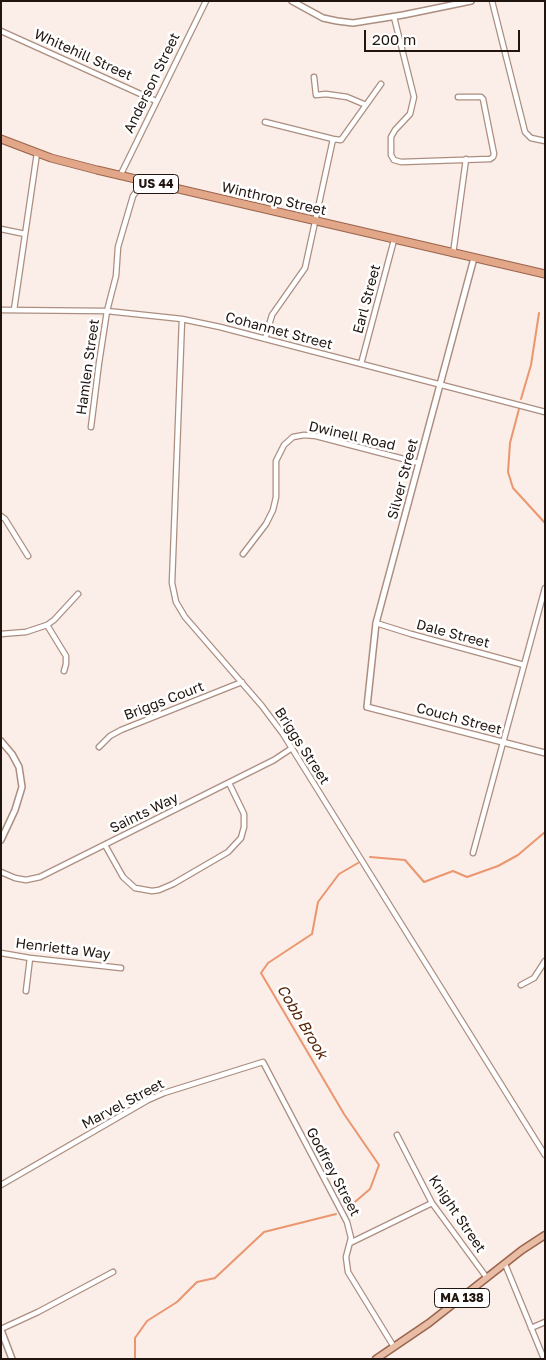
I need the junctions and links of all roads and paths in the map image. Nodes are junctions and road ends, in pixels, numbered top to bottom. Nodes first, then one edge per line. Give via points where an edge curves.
1 (206, 1) edge
2 (292, 1) edge
3 (471, 1) edge
4 (492, 1) edge
5 (443, 4) edge
6 (394, 17) junction
7 (1, 31) edge
8 (314, 77) dead end
9 (381, 84) dead end
10 (458, 98) dead end
11 (156, 100) junction
12 (366, 104) junction
13 (265, 122) dead end
14 (1, 139) edge
15 (333, 139) junction
16 (545, 141) edge
17 (37, 154) junction
18 (466, 159) junction
19 (120, 176) junction
20 (144, 181) junction
21 (314, 221) junction
22 (1, 229) edge
23 (25, 234) junction
24 (394, 240) junction
25 (453, 254) junction
26 (474, 258) junction
27 (545, 274) edge
28 (1, 310) edge
29 (14, 310) junction
30 (107, 311) junction
31 (182, 319) junction
32 (265, 339) junction
33 (361, 364) junction
34 (440, 384) junction
35 (545, 412) edge
36 (91, 427) dead end
37 (419, 463) junction
38 (1, 516) edge
39 (243, 554) dead end
40 (28, 556) dead end
41 (545, 588) edge
42 (78, 594) dead end
43 (376, 623) junction
44 (47, 625) junction
45 (1, 634) edge
46 (524, 665) junction
47 (64, 671) dead end
48 (242, 682) junction
49 (367, 707) joint
50 (1, 741) edge
51 (503, 742) junction
52 (99, 747) dead end
53 (292, 748) junction
54 (545, 753) edge
55 (229, 784) junction
56 (1, 840) edge
57 (105, 845) junction
58 (473, 853) dead end
59 (1, 872) edge
60 (1, 953) edge
61 (30, 958) junction
62 (545, 961) edge
63 (121, 968) dead end
64 (521, 985) dead end
65 (26, 991) dead end
66 (262, 1062) joint
67 (397, 1134) dead end
68 (545, 1155) edge
69 (1, 1185) edge
70 (432, 1203) junction
71 (545, 1235) edge
72 (350, 1243) junction
73 (505, 1264) junction
74 (112, 1272) dead end
75 (487, 1278) junction
76 (545, 1322) edge
77 (531, 1328) junction
78 (2, 1332) edge
79 (394, 1346) junction
80 (379, 1358) edge
81 (12, 1359) edge
82 (544, 1359) edge

1 - 11 street, Anderson Street
2 - 6 street via 337,22
3 - 5 street
4 - 16 street via 527,136
5 - 6 street
6 - 18 street via 414,97 410,114 393,133 392,157 401,162
7 - 11 street, Whitehill Street
8 - 12 street via 316,95 348,97
9 - 12 street
10 - 18 street via 483,98 494,154 490,159
11 - 19 street, Anderson Street
12 - 15 street via 341,140
13 - 15 street
14 - 17 highway, Winthrop Street / US 44
15 - 21 street
17 - 19 highway, Winthrop Street / US 44
17 - 23 street
18 - 25 street
19 - 20 highway, Winthrop Street / US 44
20 - 21 highway, Winthrop Street / US 44
20 - 30 street, Hamlen Street via 133,196 124,224
21 - 24 highway, Winthrop Street / US 44
21 - 32 street via 305,268 272,315
22 - 23 street
23 - 29 street
24 - 25 highway, Winthrop Street / US 44
24 - 33 street, Earl Street
25 - 26 highway, Winthrop Street / US 44
26 - 27 highway, Winthrop Street / US 44
26 - 34 street, Silver Street
28 - 29 street, Cohannet Street
29 - 30 street, Cohannet Street
30 - 31 street, Cohannet Street
30 - 36 street, Hamlen Street
31 - 32 street, Cohannet Street
31 - 48 street, Briggs Street via 173,590 185,617
32 - 33 street, Cohannet Street
33 - 34 street, Cohannet Street
34 - 35 street, Cohannet Street
34 - 37 street, Silver Street
37 - 39 street, Dwinell Road via 316,436 293,437 280,450 276,461 276,497 271,515
37 - 43 street, Silver Street
38 - 40 street
41 - 46 street
42 - 44 street
43 - 46 street, Dale Street
43 - 49 street, Silver Street
44 - 45 street via 26,632
44 - 47 street via 66,656
46 - 51 street
48 - 52 street, Briggs Court via 121,730
48 - 53 street, Briggs Street via 271,716
49 - 51 street, Couch Street
50 - 56 street via 19,767 22,787
51 - 54 street, Couch Street
51 - 58 street
53 - 55 street, Saints Way
53 - 68 street, Briggs Street
55 - 57 street, Saints Way
55 - 57 street via 244,814 241,838 228,852 173,884 152,891 135,888 123,877
57 - 59 street, Saints Way via 33,880
60 - 61 street, Henrietta Way
61 - 63 street, Henrietta Way
61 - 65 street
62 - 64 street via 534,978
66 - 69 street, Marvel Street via 148,1100
66 - 72 street, Godfrey Street via 347,1222
67 - 70 street, Knight Street
70 - 72 street
70 - 75 street, Knight Street
71 - 73 main road, MA 138
72 - 79 street, Godfrey Street via 346,1258 348,1272
73 - 75 main road, MA 138
73 - 77 street
74 - 78 street
75 - 79 main road, MA 138
76 - 77 street
77 - 82 street
78 - 81 street
79 - 80 main road, MA 138

